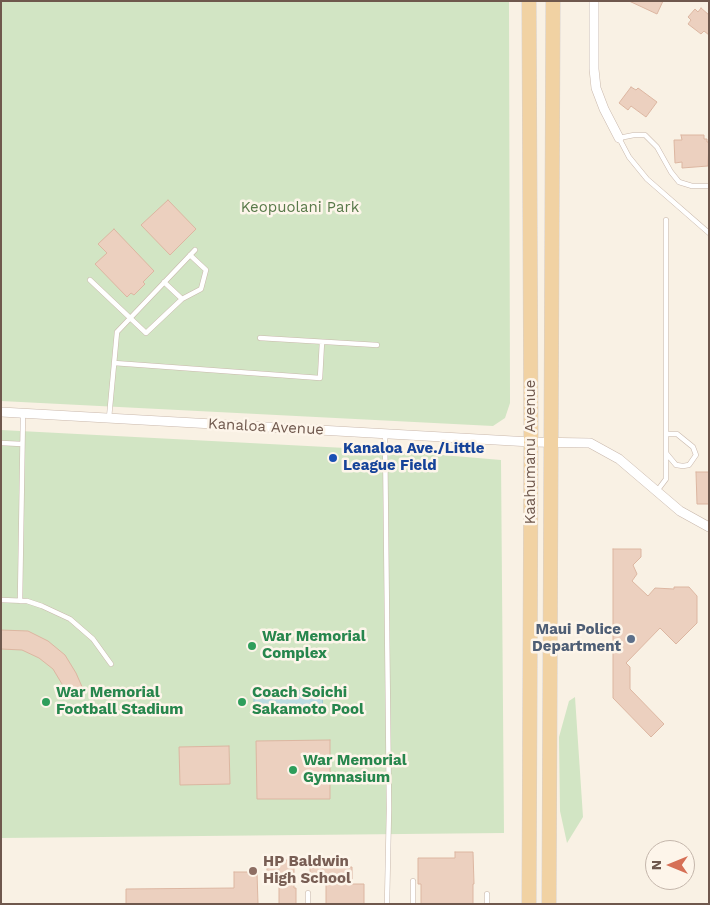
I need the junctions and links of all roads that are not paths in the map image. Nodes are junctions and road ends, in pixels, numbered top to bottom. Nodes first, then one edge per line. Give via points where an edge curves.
1 (529, 1) edge
2 (553, 1) edge
3 (594, 1) edge
4 (619, 138) junction
5 (709, 186) edge
6 (666, 220) dead end
7 (709, 234) edge
8 (195, 250) dead end
9 (190, 255) junction
10 (90, 280) dead end
11 (164, 282) junction
12 (182, 299) junction
13 (129, 319) junction
14 (260, 338) dead end
15 (322, 342) junction
16 (377, 345) dead end
17 (114, 363) junction
18 (1, 412) edge
19 (23, 414) junction
20 (109, 418) junction
21 (385, 433) junction
22 (666, 434) junction
23 (531, 442) junction
24 (552, 442) junction
25 (1, 443) edge
26 (22, 444) junction
27 (666, 453) junction
28 (656, 492) junction
29 (709, 527) edge
30 (1, 600) edge
31 (20, 601) junction
32 (111, 664) dead end
33 (413, 881) dead end
34 (308, 893) dead end
35 (487, 894) dead end
36 (308, 904) edge
37 (387, 904) edge
38 (413, 904) edge
39 (488, 904) edge
40 (529, 904) edge
41 (549, 904) edge

1 - 23 main road, Kaahumanu Avenue
2 - 24 main road, Kaahumanu Avenue
3 - 4 street via 596,88
4 - 5 lane via 645,135 657,147 679,182
4 - 7 lane via 647,179
6 - 22 lane
8 - 9 lane
9 - 11 lane
9 - 12 lane via 206,270 201,289
10 - 13 lane
11 - 12 lane
11 - 13 lane
12 - 13 lane via 146,333
13 - 17 lane via 117,332
14 - 15 lane
15 - 16 lane
15 - 17 lane via 320,378
17 - 20 lane
18 - 19 street, Kanaloa Avenue
19 - 20 street, Kanaloa Avenue
19 - 26 lane
20 - 21 street, Kanaloa Avenue
21 - 23 street, Kanaloa Avenue
21 - 37 lane
22 - 27 lane
22 - 27 lane via 677,434 693,447 696,455 690,465 683,466 676,465
23 - 24 street, Kanaloa Avenue
23 - 40 main road, Kaahumanu Avenue
24 - 28 street, Kanaloa Avenue via 583,442 597,446 618,459
24 - 41 main road, Kaahumanu Avenue
25 - 26 lane
26 - 31 lane
27 - 28 lane via 666,479
28 - 29 street, Kanaloa Avenue via 680,511
30 - 31 lane
31 - 32 lane via 42,606 70,619 93,639
33 - 38 lane
34 - 36 lane
35 - 39 lane

